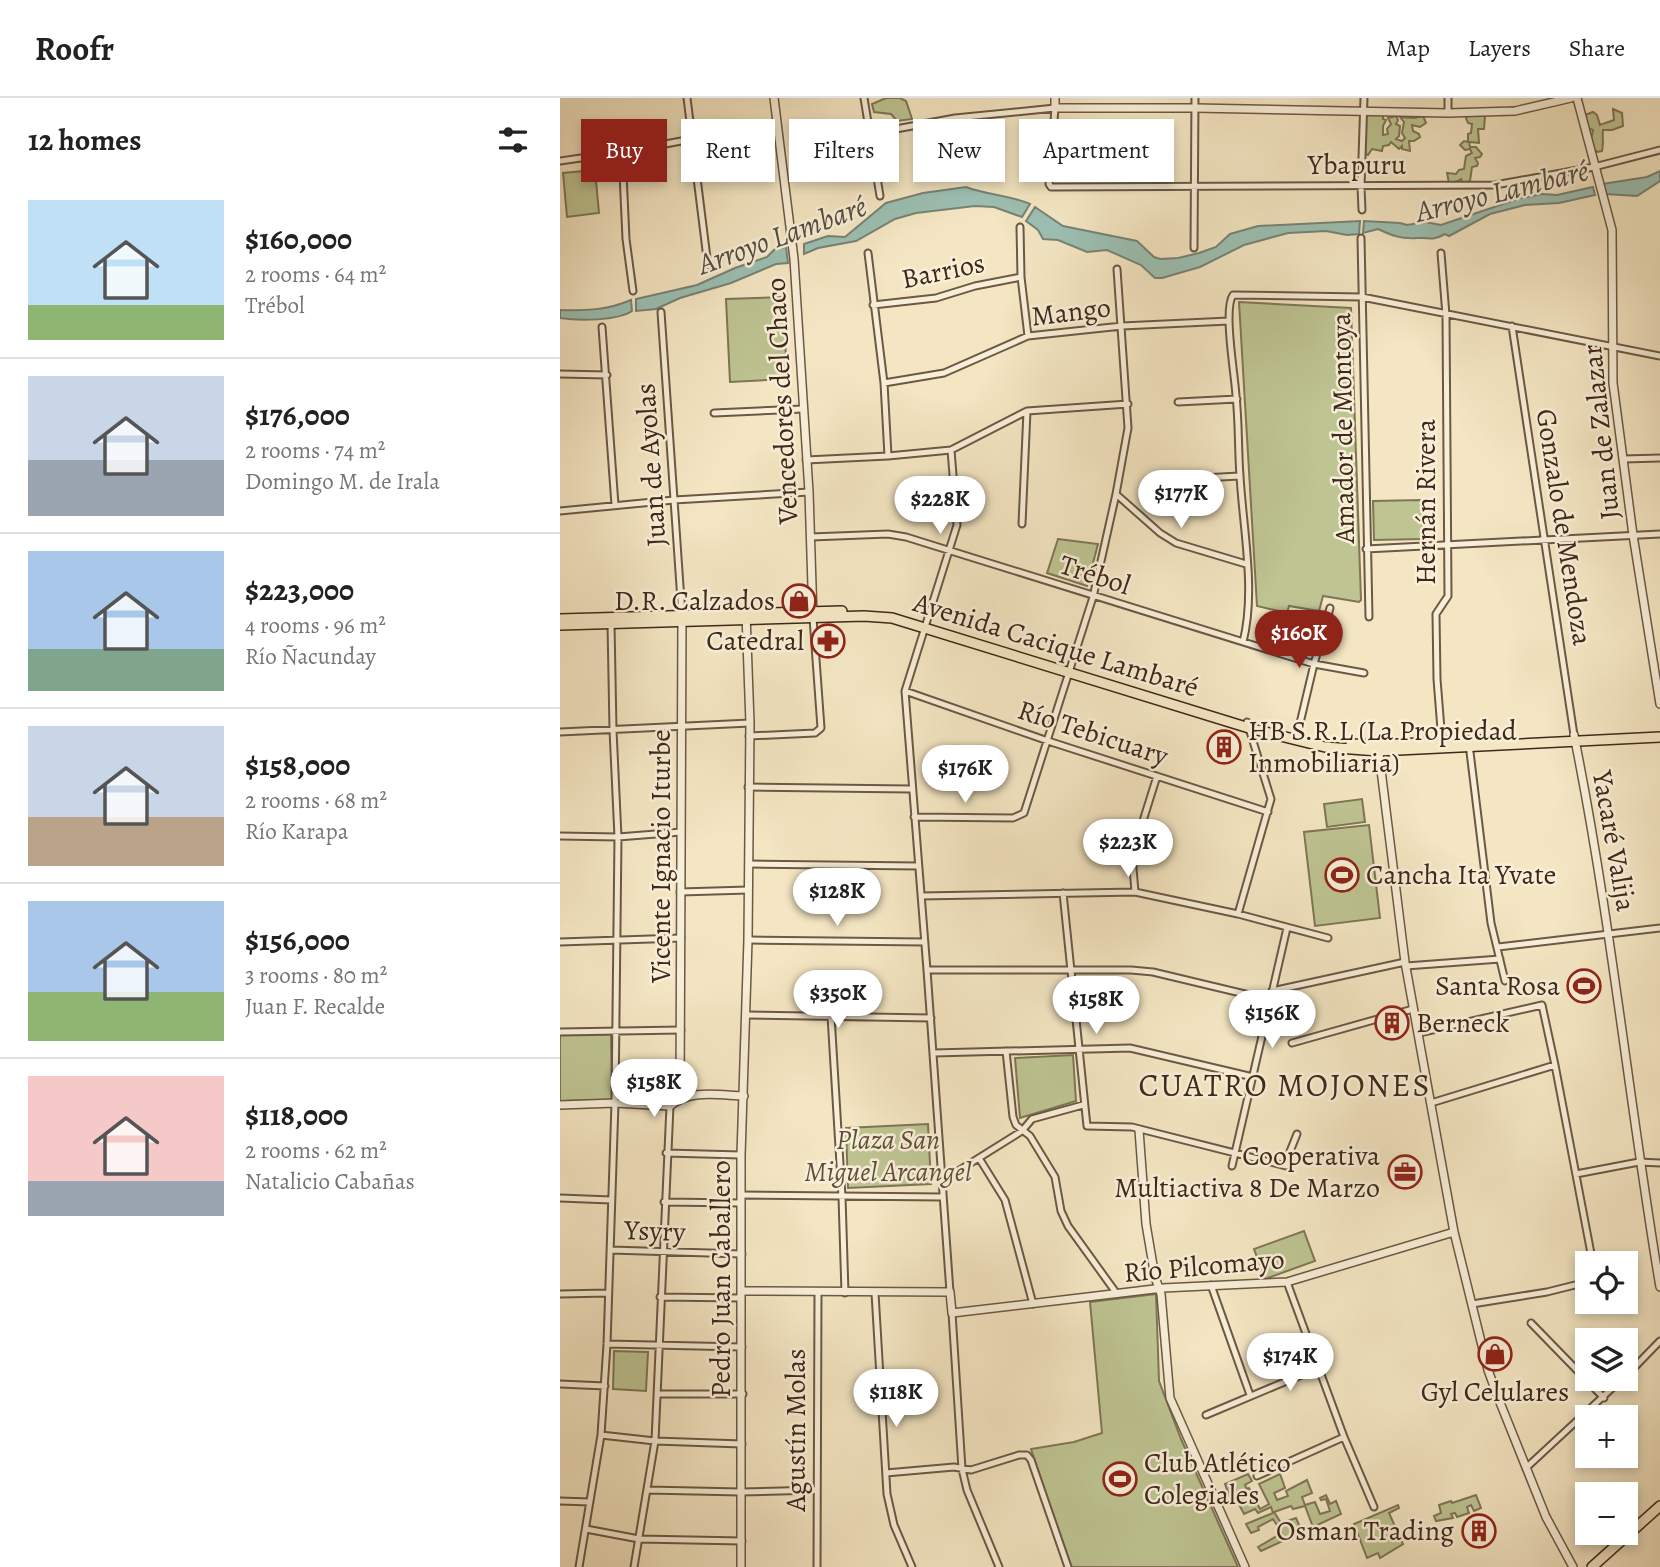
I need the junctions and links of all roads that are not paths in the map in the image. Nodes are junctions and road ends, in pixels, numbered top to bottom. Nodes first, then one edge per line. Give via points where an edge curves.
1 (687, 98) edge
2 (774, 98) edge
3 (864, 98) edge
4 (1055, 98) edge
5 (1195, 98) edge
6 (1364, 98) edge
7 (1448, 98) edge
8 (1571, 98) edge
9 (1577, 98) edge
10 (1055, 108) junction
11 (1195, 108) junction
12 (1364, 111) junction
13 (1448, 113) junction
14 (955, 118) joint
15 (690, 119) edge
16 (867, 119) edge
17 (899, 128) edge
18 (1660, 150) edge
19 (581, 158) edge
20 (560, 161) edge
21 (1594, 167) junction
22 (623, 182) edge
23 (697, 182) edge
24 (878, 182) edge
25 (1194, 186) junction
26 (1361, 187) junction
27 (880, 196) dead end
28 (1362, 210) dead end
29 (1020, 227) dead end
30 (1361, 238) dead end
31 (1194, 248) dead end
32 (868, 253) dead end
33 (1441, 253) dead end
34 (708, 266) dead end
35 (1117, 269) dead end
36 (1021, 277) junction
37 (633, 291) dead end
38 (1362, 297) junction
39 (873, 305) junction
40 (660, 312) dead end
41 (1446, 315) junction
42 (1229, 321) junction
43 (1122, 326) junction
44 (1512, 326) junction
45 (602, 327) dead end
46 (1028, 336) junction
47 (1611, 347) junction
48 (1660, 356) edge
49 (560, 374) edge
50 (607, 375) junction
51 (884, 383) junction
52 (1237, 399) junction
53 (1178, 402) dead end
54 (1128, 404) junction
55 (803, 409) junction
56 (1027, 411) junction
57 (714, 413) dead end
58 (951, 450) junction
59 (888, 456) junction
60 (1660, 458) edge
61 (1624, 459) junction
62 (806, 460) junction
63 (1240, 476) junction
64 (1185, 479) dead end
65 (809, 492) junction
66 (1116, 494) junction
67 (674, 500) junction
68 (615, 505) junction
69 (560, 511) edge
70 (1022, 524) dead end
71 (1660, 534) edge
72 (1633, 535) junction
73 (811, 537) junction
74 (1544, 540) junction
75 (1447, 545) junction
76 (1366, 549) junction
77 (950, 550) junction
78 (1246, 564) junction
79 (1093, 597) junction
80 (1330, 608) dead end
81 (813, 615) junction
82 (746, 617) junction
83 (1369, 617) dead end
84 (682, 618) junction
85 (560, 619) edge
86 (611, 620) junction
87 (925, 624) junction
88 (560, 625) edge
89 (1243, 642) junction
90 (1314, 664) junction
91 (1070, 669) junction
92 (1364, 673) dead end
93 (905, 691) junction
94 (1660, 704) edge
95 (750, 723) junction
96 (1243, 724) junction
97 (683, 728) junction
98 (612, 730) junction
99 (1660, 731) edge
100 (560, 732) edge
101 (750, 736) junction
102 (1617, 736) junction
103 (1660, 737) edge
104 (1296, 738) junction
105 (1574, 738) junction
106 (1048, 741) junction
107 (1469, 744) junction
108 (1442, 745) junction
109 (1378, 748) junction
110 (1157, 776) junction
111 (748, 787) junction
112 (911, 789) junction
113 (1268, 812) junction
114 (914, 817) junction
115 (681, 831) junction
116 (560, 836) edge
117 (618, 837) junction
118 (749, 864) junction
119 (918, 866) junction
120 (748, 890) junction
121 (680, 892) junction
122 (1063, 892) junction
123 (1135, 892) junction
124 (921, 895) junction
125 (1238, 914) junction
126 (1287, 928) junction
127 (1660, 928) edge
128 (1609, 935) junction
129 (681, 938) junction
130 (1328, 938) dead end
131 (748, 940) junction
132 (616, 941) junction
133 (560, 942) edge
134 (925, 942) junction
135 (1498, 947) junction
136 (1500, 958) junction
137 (1405, 964) junction
138 (1071, 969) junction
139 (928, 970) junction
140 (1505, 981) dead end
141 (1272, 991) junction
142 (1270, 1000) junction
143 (1413, 1009) junction
144 (746, 1015) junction
145 (831, 1016) junction
146 (931, 1018) junction
147 (616, 1030) junction
148 (681, 1030) junction
149 (560, 1032) edge
150 (1419, 1033) junction
151 (1292, 1043) dead end
152 (1078, 1049) junction
153 (1006, 1051) junction
154 (933, 1053) junction
155 (1555, 1065) junction
156 (1253, 1077) junction
157 (744, 1096) junction
158 (680, 1097) junction
159 (615, 1103) junction
160 (1431, 1103) junction
161 (560, 1105) edge
162 (1083, 1105) junction
163 (670, 1106) junction
164 (1139, 1130) junction
165 (1022, 1131) junction
166 (1297, 1134) dead end
167 (666, 1153) junction
168 (1236, 1153) junction
169 (741, 1155) junction
170 (979, 1158) junction
171 (1639, 1162) junction
172 (1660, 1163) edge
173 (1232, 1166) dead end
174 (1576, 1174) junction
175 (942, 1181) junction
176 (842, 1197) junction
177 (943, 1197) junction
178 (560, 1198) edge
179 (741, 1199) junction
180 (611, 1200) junction
181 (664, 1202) junction
182 (1454, 1232) junction
183 (610, 1250) junction
184 (1591, 1251) edge
185 (663, 1253) junction
186 (742, 1254) junction
187 (1287, 1282) junction
188 (1211, 1285) junction
189 (1575, 1285) edge
190 (1660, 1287) edge
191 (1158, 1289) junction
192 (950, 1292) junction
193 (608, 1293) junction
194 (818, 1293) junction
195 (845, 1293) junction
196 (875, 1293) junction
197 (560, 1294) edge
198 (741, 1294) junction
199 (1117, 1294) junction
200 (660, 1297) junction
201 (1033, 1304) junction
202 (1472, 1304) junction
203 (952, 1313) junction
204 (1531, 1323) dead end
205 (1660, 1341) edge
206 (607, 1345) junction
207 (660, 1346) junction
208 (742, 1347) junction
209 (1638, 1363) edge
210 (1320, 1367) junction
211 (560, 1384) edge
212 (605, 1386) junction
213 (1611, 1391) edge
214 (658, 1394) junction
215 (743, 1394) junction
216 (1250, 1395) junction
217 (1604, 1398) junction
218 (1206, 1415) dead end
219 (601, 1435) junction
220 (1344, 1437) junction
221 (655, 1441) junction
222 (743, 1444) junction
223 (1526, 1468) junction
224 (962, 1469) junction
225 (886, 1473) junction
226 (1257, 1476) dead end
227 (646, 1490) junction
228 (817, 1490) junction
229 (741, 1492) junction
230 (560, 1501) edge
231 (590, 1503) junction
232 (1660, 1506) edge
233 (1374, 1507) dead end
234 (586, 1529) junction
235 (639, 1539) junction
236 (742, 1541) junction
237 (579, 1567) edge
238 (635, 1567) edge
239 (741, 1567) edge
240 (817, 1567) edge
241 (912, 1567) edge
242 (999, 1567) edge
243 (1068, 1567) edge
244 (1245, 1567) edge
245 (1573, 1567) edge
246 (1592, 1567) edge

1 - 15 street
2 - 55 street, Vencedores del Chaco via 793,241
3 - 16 street
4 - 10 street
5 - 11 street
6 - 12 street
7 - 13 street
8 - 13 street via 1516,111
9 - 21 street
10 - 11 street
10 - 14 street
10 - 25 street, Ybapuru via 1049,186
11 - 12 street
11 - 25 street
12 - 13 street
12 - 26 street
14 - 17 street
18 - 21 street, Ybapuru
19 - 20 street
21 - 26 street, Ybapuru via 1495,185
21 - 47 street, Juan de Zalazar via 1612,230
22 - 37 street
23 - 34 street
24 - 27 street
25 - 26 street, Ybapuru
25 - 31 street
26 - 28 street
29 - 36 street
30 - 38 street, Amador de Montoya
32 - 39 street
33 - 41 street, Hernán Rivera
35 - 43 street
36 - 39 street, Barrios via 936,298
36 - 46 street
38 - 41 street
38 - 42 street via 1233,295
38 - 76 street, Amador de Montoya
39 - 51 street
40 - 67 street, Juan de Ayolas
41 - 44 street
41 - 75 street, Hernán Rivera
42 - 43 street, Mango
42 - 52 street
43 - 46 street, Mango
43 - 54 street
44 - 47 street
44 - 74 street, Gonzalo de Mendoza
45 - 50 street
46 - 51 street, Mango via 944,373
47 - 48 street
47 - 61 street, Juan de Zalazar
49 - 50 street
50 - 68 street
51 - 59 street
52 - 53 street
52 - 63 street
54 - 56 street
54 - 66 street
55 - 57 street
55 - 62 street, Vencedores del Chaco
56 - 58 street
56 - 70 street
58 - 59 street
58 - 77 street via 957,525
59 - 62 street
60 - 61 street
61 - 72 street, Juan de Zalazar
62 - 65 street, Vencedores del Chaco
63 - 64 street
63 - 78 street
65 - 67 street
65 - 73 street, Vencedores del Chaco
66 - 78 street via 1176,542
66 - 79 street
67 - 68 street
67 - 84 street, Juan de Ayolas
68 - 69 street
71 - 72 street
72 - 74 street
72 - 94 street, Juan de Zalazar
73 - 77 street, Trébol via 888,534
73 - 81 street, Vencedores del Chaco
74 - 75 street
74 - 105 street, Gonzalo de Mendoza
75 - 76 street
75 - 108 street, Hernán Rivera via 1448,596 1436,614
76 - 83 street, Amador de Montoya
77 - 79 street, Trébol
77 - 87 street
78 - 89 street via 1248,623
79 - 89 street, Trébol
79 - 91 street
80 - 90 street
81 - 82 main road, Avenida Cacique Lambaré
81 - 87 main road, Avenida Cacique Lambaré via 877,611
81 - 101 street via 821,728 816,733
82 - 84 main road, Avenida Cacique Lambaré
82 - 95 street, Pedro Juan Caballero
84 - 86 main road, Avenida Cacique Lambaré
84 - 97 street, Vicente Ignacio Iturbe
85 - 86 main road, Avenida Cacique Lambaré
86 - 88 main road, Avenida Cacique Lambaré
86 - 98 street
87 - 91 main road, Avenida Cacique Lambaré
87 - 93 street
89 - 90 street, Trébol
90 - 92 street, Trébol
90 - 104 street
91 - 96 main road, Avenida Cacique Lambaré
91 - 106 street
93 - 106 street, Río Tebicuary
93 - 112 street
95 - 97 street
95 - 101 street, Pedro Juan Caballero
96 - 104 main road, Avenida Cacique Lambaré
96 - 113 street via 1270,793
97 - 98 street
97 - 115 street, Vicente Ignacio Iturbe
98 - 100 street
98 - 117 street
99 - 102 main road, Avenida Cacique Lambaré
101 - 111 street, Pedro Juan Caballero
102 - 103 main road, Avenida Cacique Lambaré
102 - 105 main road, Avenida Cacique Lambaré
104 - 109 main road, Avenida Cacique Lambaré
105 - 107 main road, Avenida Cacique Lambaré
105 - 128 street, Yacaré Valija
106 - 110 street, Río Tebicuary
106 - 114 street via 1024,813 1019,816
107 - 108 main road, Avenida Cacique Lambaré
107 - 135 street via 1491,923
108 - 109 main road, Avenida Cacique Lambaré
109 - 137 street
110 - 113 street, Río Tebicuary
110 - 123 street via 1132,856
111 - 112 street
111 - 118 street, Pedro Juan Caballero
112 - 114 street
113 - 125 street
114 - 119 street
115 - 117 street
115 - 121 street, Vicente Ignacio Iturbe
116 - 117 street
117 - 132 street
118 - 119 street
118 - 120 street, Pedro Juan Caballero
119 - 124 street
120 - 121 street
120 - 131 street, Pedro Juan Caballero
121 - 129 street, Vicente Ignacio Iturbe
122 - 123 street
122 - 124 street
122 - 138 street
123 - 125 street
124 - 134 street
125 - 126 street
126 - 130 street
126 - 141 street
127 - 128 street
128 - 135 street
128 - 171 street, Yacaré Valija
129 - 132 street
129 - 148 street, Vicente Ignacio Iturbe
131 - 134 street
131 - 144 street, Pedro Juan Caballero
132 - 133 street
132 - 147 street
134 - 139 street
135 - 136 street
136 - 137 street
136 - 140 street
137 - 141 street
137 - 143 street
138 - 139 street
138 - 142 street via 1153,972
138 - 152 street
139 - 146 street
141 - 142 street
142 - 156 street
143 - 150 street
143 - 151 street
144 - 145 street
144 - 157 street, Pedro Juan Caballero
145 - 146 street
145 - 176 street
146 - 154 street
147 - 148 street
147 - 149 street
147 - 159 street
148 - 158 street, Vicente Ignacio Iturbe
150 - 155 street via 1542,1005
150 - 160 street
152 - 153 street
152 - 156 street via 1130,1048
152 - 162 street
153 - 154 street
153 - 165 street via 1013,1117
154 - 175 street
155 - 160 street
155 - 174 street
156 - 168 street
157 - 158 street
157 - 169 street, Pedro Juan Caballero
158 - 163 street
159 - 161 street
159 - 163 street
159 - 180 street
160 - 182 street
162 - 164 street via 1087,1126
162 - 165 street via 1032,1119
163 - 167 street
164 - 168 street
164 - 191 street via 1146,1224
165 - 170 street
165 - 199 street via 1030,1136 1055,1177 1068,1226
166 - 168 street via 1288,1166
167 - 169 street
167 - 181 street
168 - 173 street
169 - 179 street, Pedro Juan Caballero
170 - 175 street
170 - 201 street via 1005,1200
171 - 172 street
171 - 174 street
171 - 190 street, Yacaré Valija
174 - 184 street
175 - 177 street
176 - 177 street
176 - 179 street
176 - 195 street
177 - 192 street
178 - 180 street
179 - 181 street
179 - 186 street, Pedro Juan Caballero
180 - 183 street
181 - 185 street
182 - 187 street, Río Pilcomayo
182 - 202 street
183 - 185 street, Ysyry
183 - 193 street
185 - 186 street, Ysyry
185 - 200 street
186 - 198 street, Pedro Juan Caballero
187 - 188 street, Río Pilcomayo
187 - 210 street
188 - 191 street, Río Pilcomayo
188 - 216 street
189 - 202 street
191 - 199 street, Río Pilcomayo
191 - 244 street via 1170,1398
192 - 196 street
192 - 203 street
193 - 197 street
193 - 206 street
194 - 195 street
194 - 198 street
194 - 228 street, Agustín Molas
195 - 196 street
196 - 225 street
198 - 200 street
198 - 208 street, Pedro Juan Caballero
199 - 201 street, Río Pilcomayo
200 - 207 street
201 - 203 street, Río Pilcomayo
202 - 223 street via 1488,1370
203 - 224 street
204 - 217 street
205 - 209 street
206 - 207 street
206 - 212 street
207 - 208 street
207 - 214 street
208 - 215 street, Pedro Juan Caballero
210 - 216 street
210 - 220 street
211 - 212 street
212 - 219 street
213 - 217 street
214 - 215 street
214 - 221 street
215 - 222 street, Pedro Juan Caballero
216 - 218 street
217 - 223 street
219 - 221 street
219 - 231 street
220 - 226 street
220 - 233 street
221 - 222 street
221 - 227 street
222 - 229 street, Pedro Juan Caballero
223 - 245 street
224 - 225 street
224 - 242 street
224 - 243 street via 1027,1455
225 - 241 street via 891,1515
227 - 229 street
227 - 235 street
228 - 229 street
228 - 240 street, Agustín Molas
229 - 236 street, Pedro Juan Caballero
230 - 231 street
231 - 234 street
232 - 246 main road
234 - 235 street
234 - 237 street
235 - 236 street
235 - 238 street
236 - 239 street, Pedro Juan Caballero

